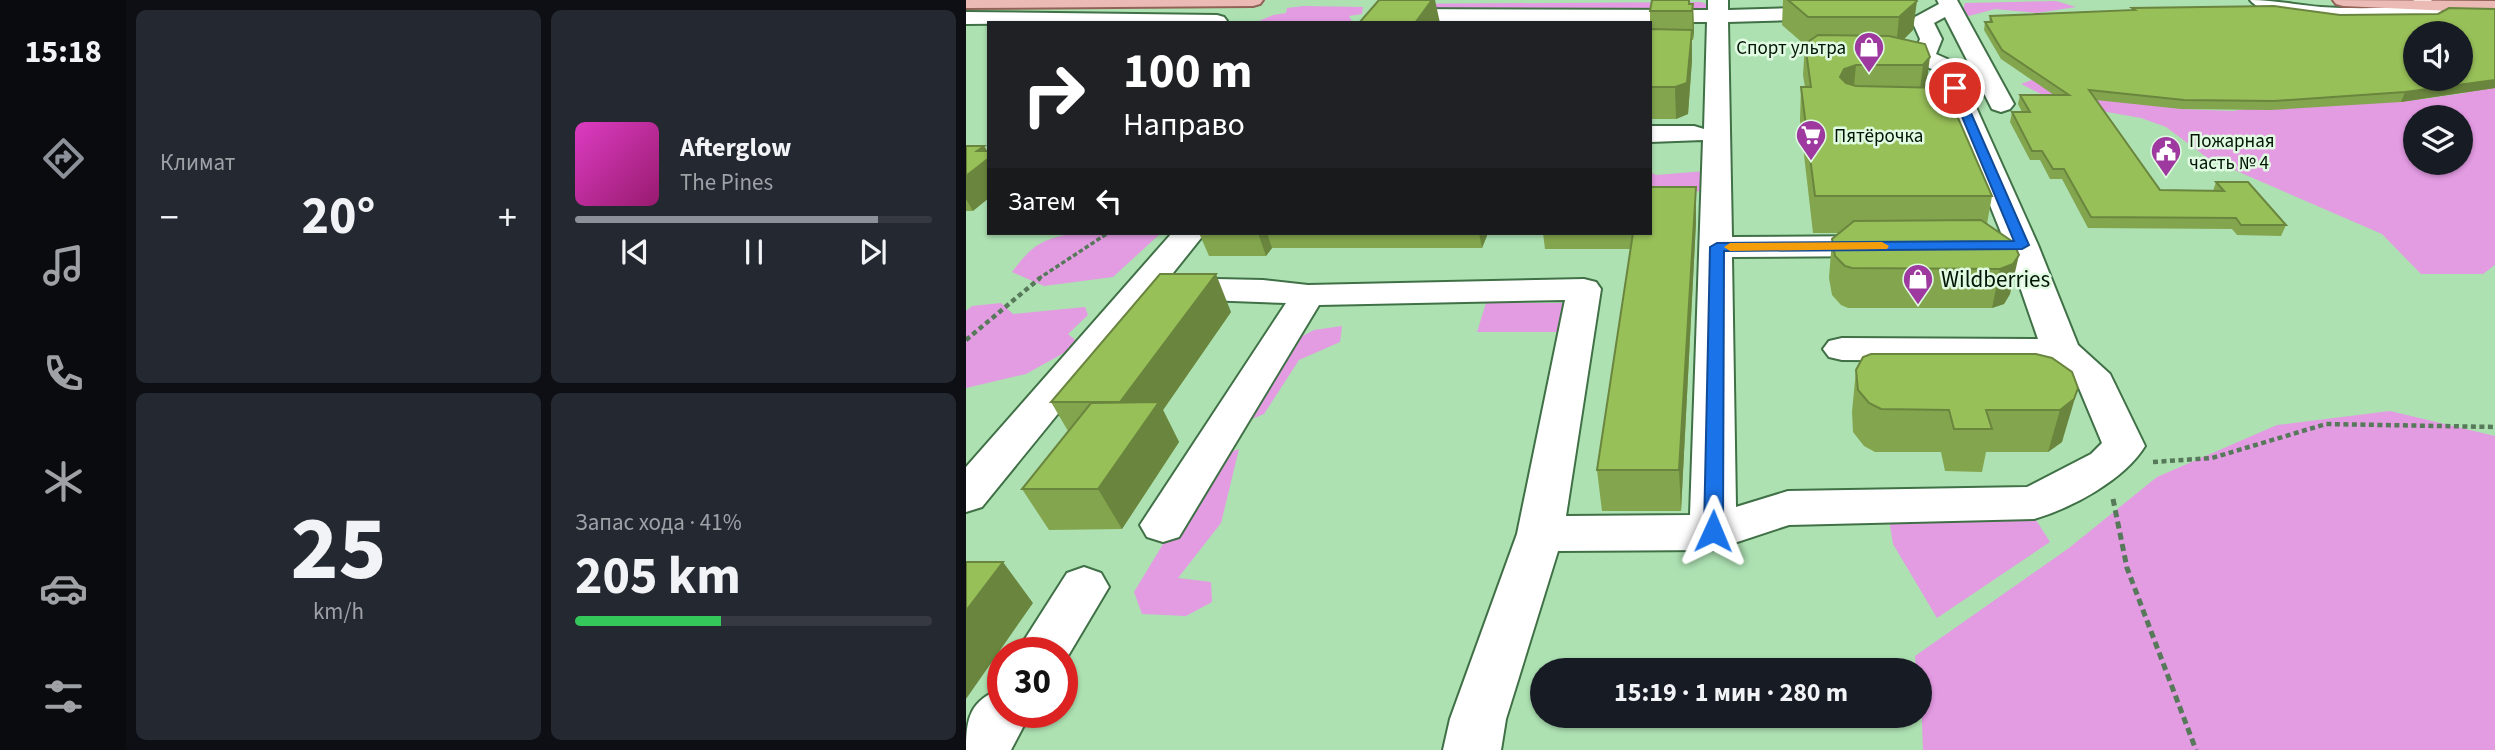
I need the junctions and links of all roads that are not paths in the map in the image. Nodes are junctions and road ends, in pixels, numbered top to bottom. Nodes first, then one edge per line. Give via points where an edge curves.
1 (1253, 0) edge
2 (2260, 0) edge
3 (2343, 0) edge
4 (966, 2) edge
5 (1949, 3) edge
6 (2422, 3) junction
7 (2495, 7) edge
8 (1718, 8) edge
9 (1376, 12) edge
10 (1859, 12) edge
11 (966, 18) edge
12 (1217, 21) dead end
13 (2001, 104) dead end
14 (1652, 134) edge
15 (1694, 135) dead end
16 (1187, 235) edge
17 (2022, 245) junction
18 (1911, 246) edge
19 (1967, 246) edge
20 (1717, 247) junction
21 (1140, 288) junction
22 (1308, 295) junction
23 (1842, 349) dead end
24 (2060, 350) junction
25 (966, 496) edge
26 (1163, 525) dead end
27 (1713, 531) junction
28 (1540, 534) junction
29 (1084, 587) dead end
30 (1052, 637) edge
31 (994, 728) edge
32 (980, 750) edge
33 (1472, 750) edge

1 - 4 main road
2 - 6 street via 2315,17 2434,13
3 - 6 main road
5 - 13 street
5 - 17 street via 1922,21 1931,39 1910,57 1946,67 1950,108
6 - 7 main road
8 - 9 street
8 - 10 street
8 - 20 street via 1706,51
11 - 12 street
14 - 15 street
16 - 21 street
17 - 19 street
17 - 24 street
18 - 20 street
20 - 27 street
21 - 22 street
21 - 25 street
22 - 26 street
22 - 28 street via 1584,289
23 - 24 street
24 - 27 street via 2096,383 2124,446 2106,465 2034,503 1788,508
27 - 28 street
28 - 33 street via 1478,719
29 - 30 street
31 - 32 street

